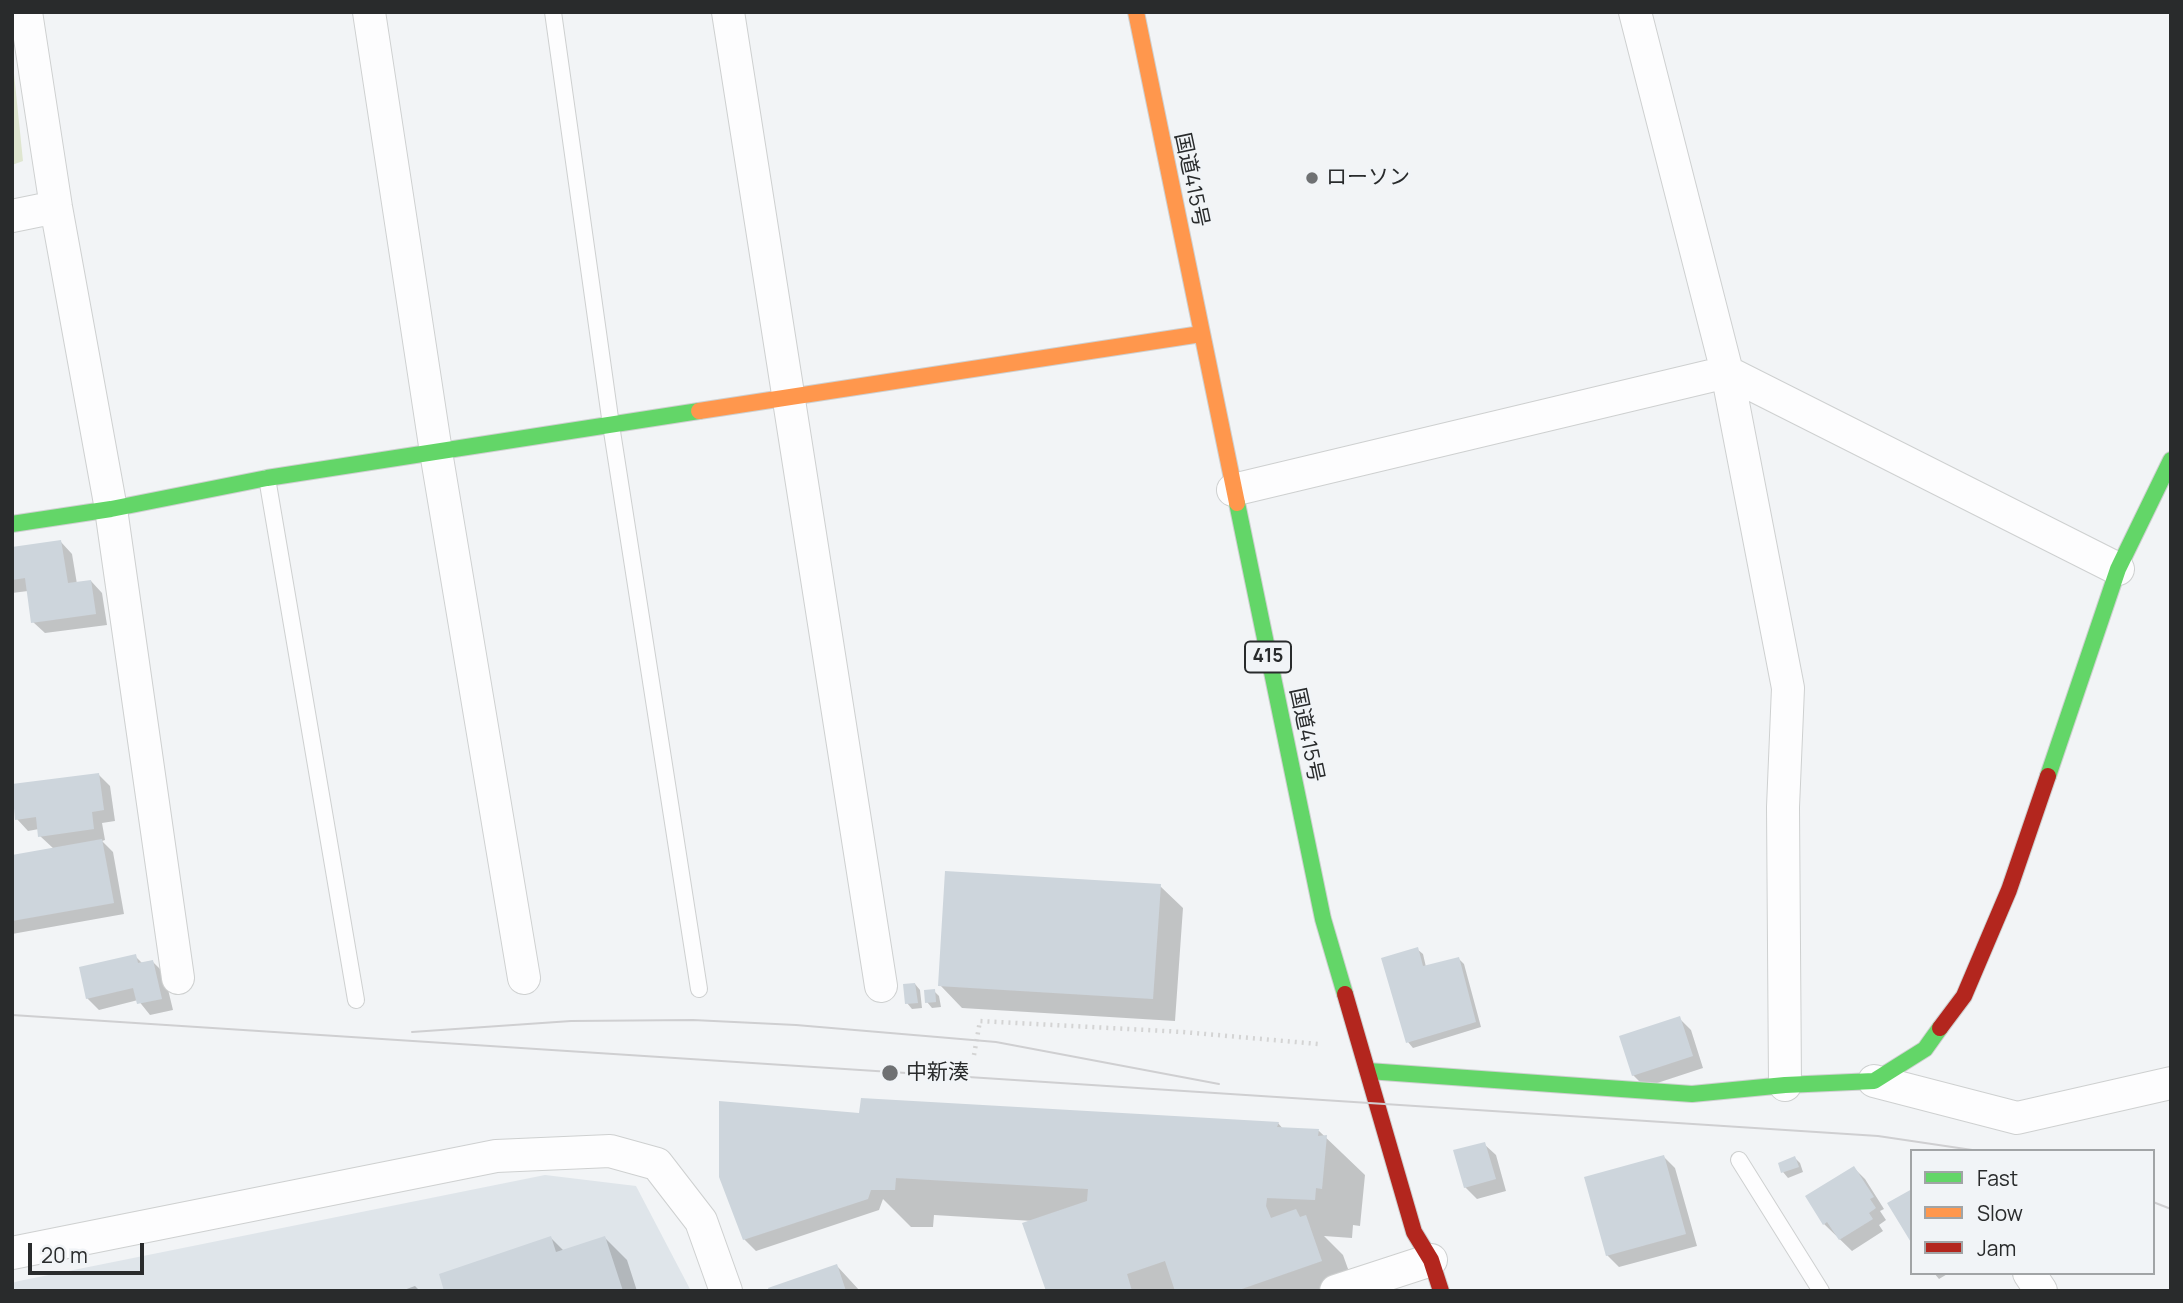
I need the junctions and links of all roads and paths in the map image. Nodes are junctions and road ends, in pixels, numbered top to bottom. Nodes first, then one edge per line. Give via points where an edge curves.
1 (26, 12) edge
2 (369, 12) edge
3 (553, 12) edge
4 (728, 12) edge
5 (1136, 12) edge
6 (1635, 12) edge
7 (56, 207) junction
8 (12, 216) edge
9 (1201, 334) junction
10 (1727, 372) junction
11 (789, 397) junction
12 (611, 425) junction
13 (436, 452) junction
14 (2171, 460) edge
15 (267, 478) junction
16 (1233, 490) junction
17 (111, 509) junction
18 (12, 524) edge
19 (2118, 569) junction
20 (178, 978) dead end
21 (524, 978) dead end
22 (881, 986) dead end
23 (699, 989) dead end
24 (356, 1000) dead end
25 (1329, 1045) dead end
26 (974, 1055) dead end
27 (1367, 1071) junction
28 (1874, 1081) junction
29 (2171, 1083) edge
30 (1785, 1085) junction
31 (1739, 1160) dead end
32 (12, 1253) edge
33 (1431, 1260) junction
34 (2030, 1275) edge
35 (726, 1291) edge
36 (1336, 1291) edge
37 (1441, 1291) edge
38 (1821, 1291) edge
39 (2041, 1291) edge

1 - 7 street
2 - 13 street
3 - 12 lane
4 - 11 street
5 - 9 main road, 国道415号 / 415
6 - 10 street
7 - 8 street
7 - 17 street
9 - 11 main road
9 - 16 main road, 国道415号 / 415
10 - 16 street
10 - 19 street
10 - 30 street via 1788,688 1783,807
11 - 12 main road
11 - 22 street
12 - 13 main road
12 - 23 lane
13 - 15 main road
13 - 21 street
14 - 19 main road
15 - 17 main road
15 - 24 lane
16 - 27 main road, 国道415号 / 415 via 1323,919
17 - 18 main road
17 - 20 street
19 - 28 main road via 2009,890 1964,996 1925,1049
25 - 26 path via 980,1021
27 - 30 main road via 1692,1094
27 - 33 main road, 国道415号 / 415 via 1414,1232
28 - 29 street via 2017,1118
28 - 30 main road
31 - 38 lane
32 - 35 street via 496,1156 610,1151 657,1164 701,1221
33 - 36 street
33 - 37 main road, 国道415号 / 415
34 - 39 street

